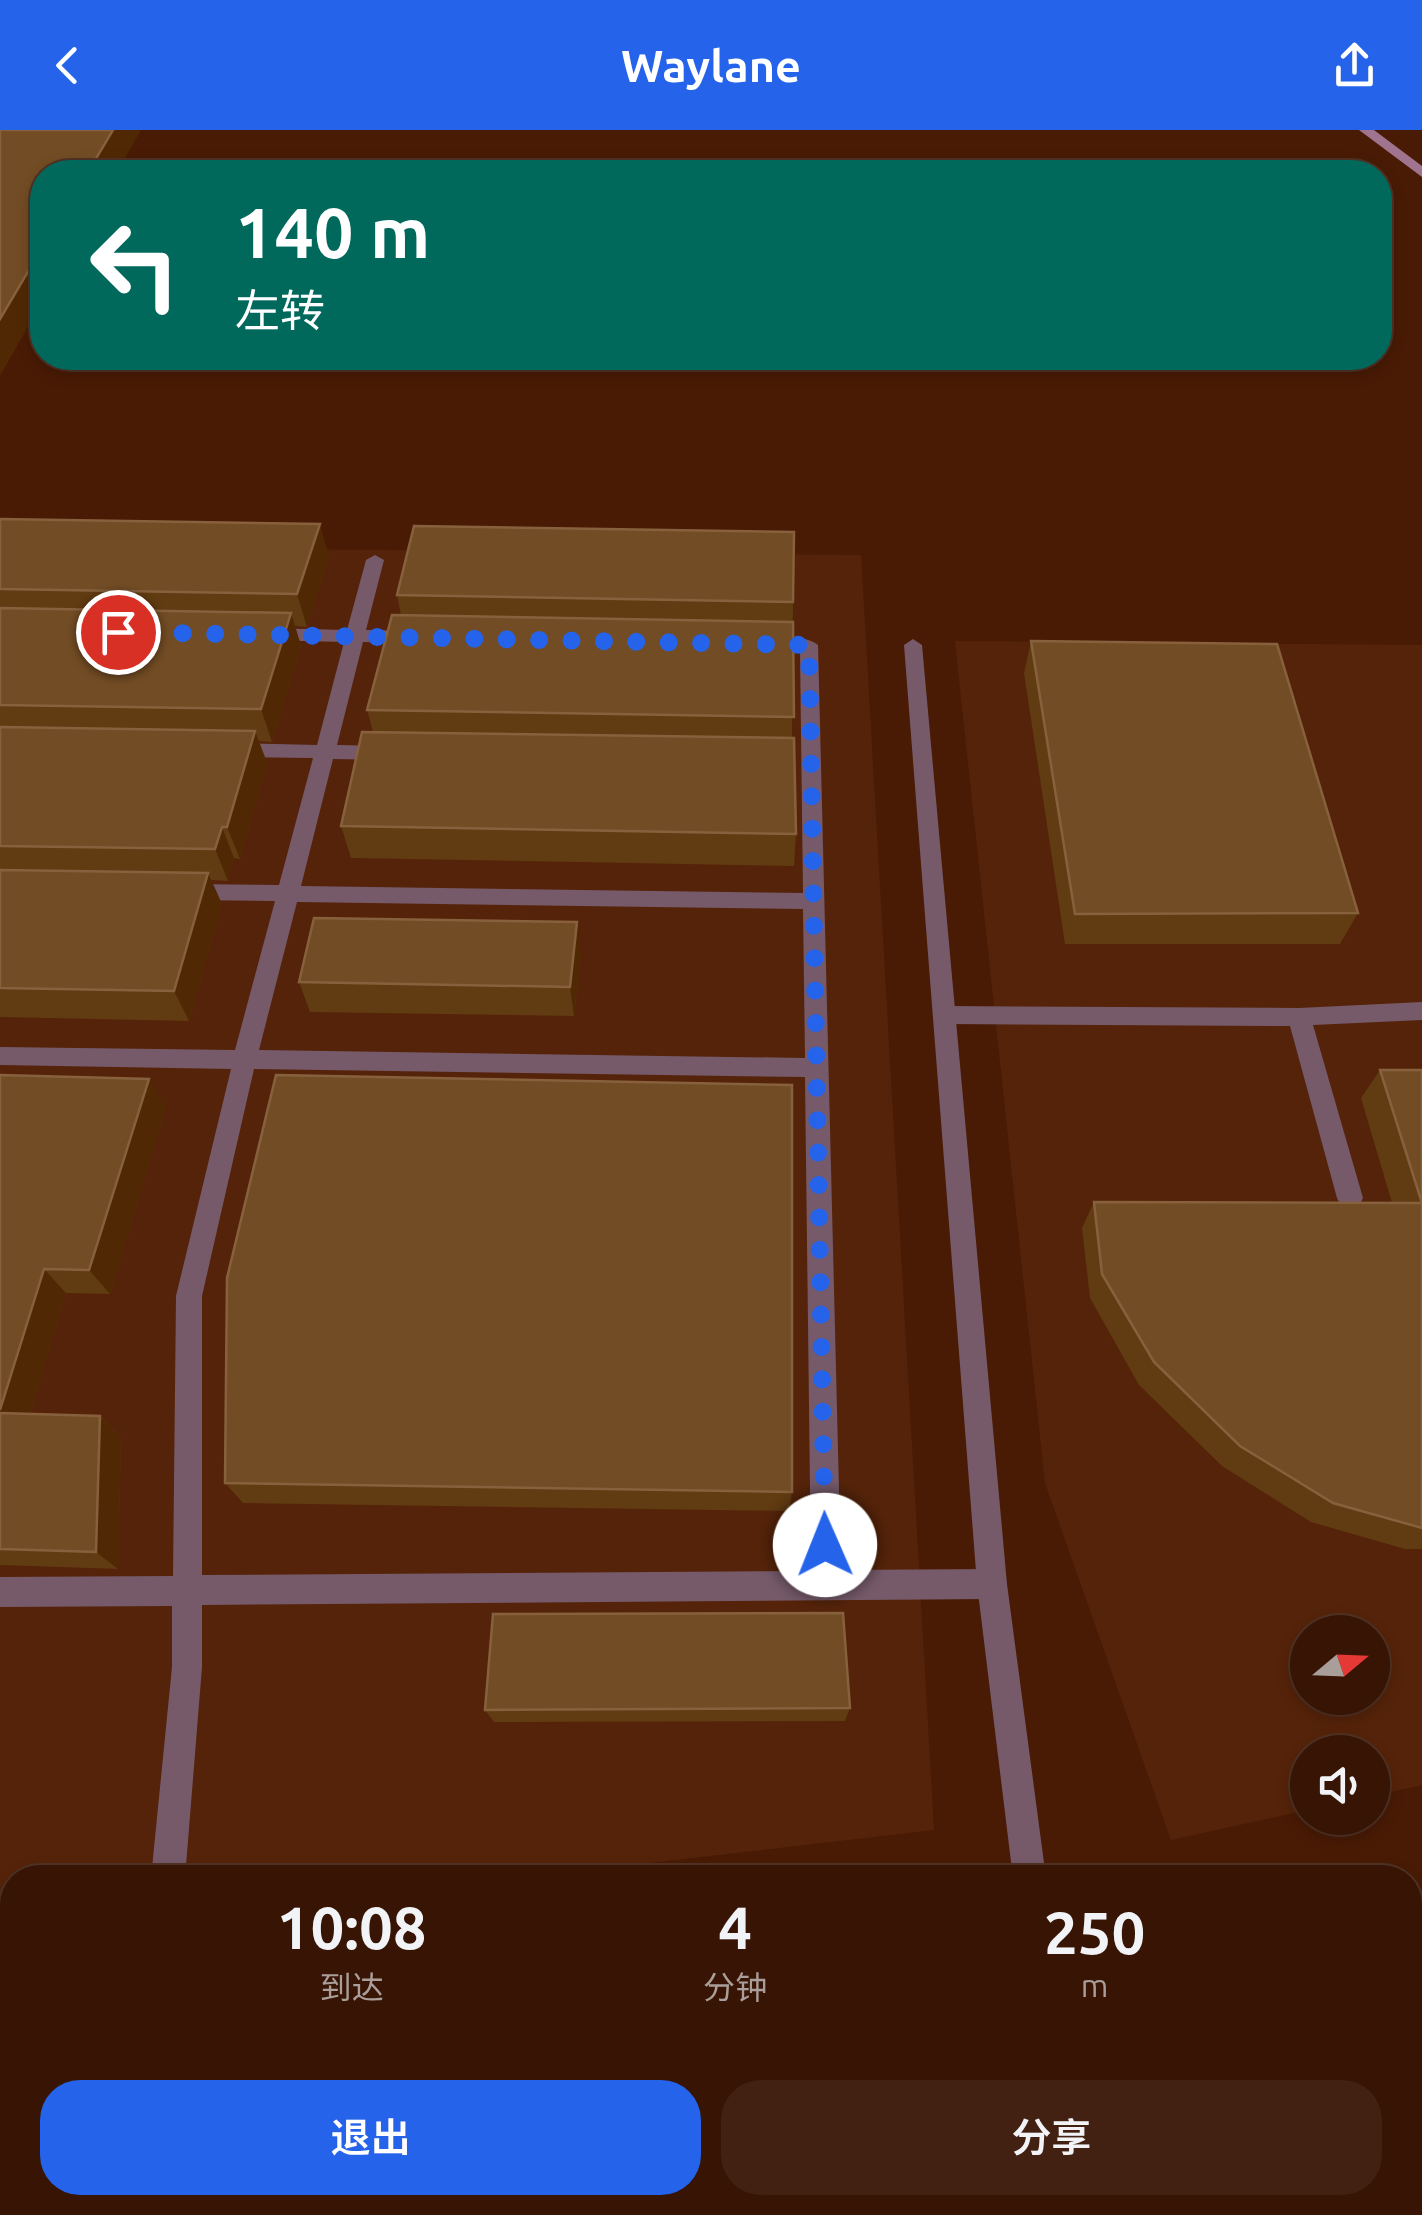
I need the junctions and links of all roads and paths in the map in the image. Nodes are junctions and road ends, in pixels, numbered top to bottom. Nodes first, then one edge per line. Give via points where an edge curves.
1 (1366, 130) edge
2 (1422, 173) edge
3 (375, 560) dead end
4 (237, 634) edge
5 (355, 635) junction
6 (434, 637) edge
7 (730, 643) edge
8 (913, 645) dead end
9 (210, 750) edge
10 (325, 752) junction
11 (422, 753) edge
12 (154, 891) edge
13 (288, 894) junction
14 (814, 901) junction
15 (1422, 1011) edge
16 (945, 1015) junction
17 (1299, 1017) junction
18 (0, 1056) edge
19 (245, 1058) junction
20 (816, 1068) junction
21 (1350, 1198) edge
22 (992, 1584) junction
23 (826, 1585) junction
24 (187, 1591) junction
25 (0, 1592) edge
26 (169, 1865) edge
27 (1028, 1865) edge

1 - 2 main road
3 - 5 street
4 - 5 street
5 - 6 street
5 - 10 street
7 - 14 street via 809,645 801,759
8 - 16 street
9 - 10 street
10 - 11 street
10 - 13 street
12 - 13 street
13 - 14 street
13 - 19 street
14 - 20 street
15 - 17 street
16 - 17 street
16 - 22 street
17 - 21 street
18 - 19 street
19 - 20 street
19 - 24 street via 189,1296
20 - 23 street
22 - 23 street
22 - 27 street
23 - 24 street
24 - 25 street
24 - 26 street

